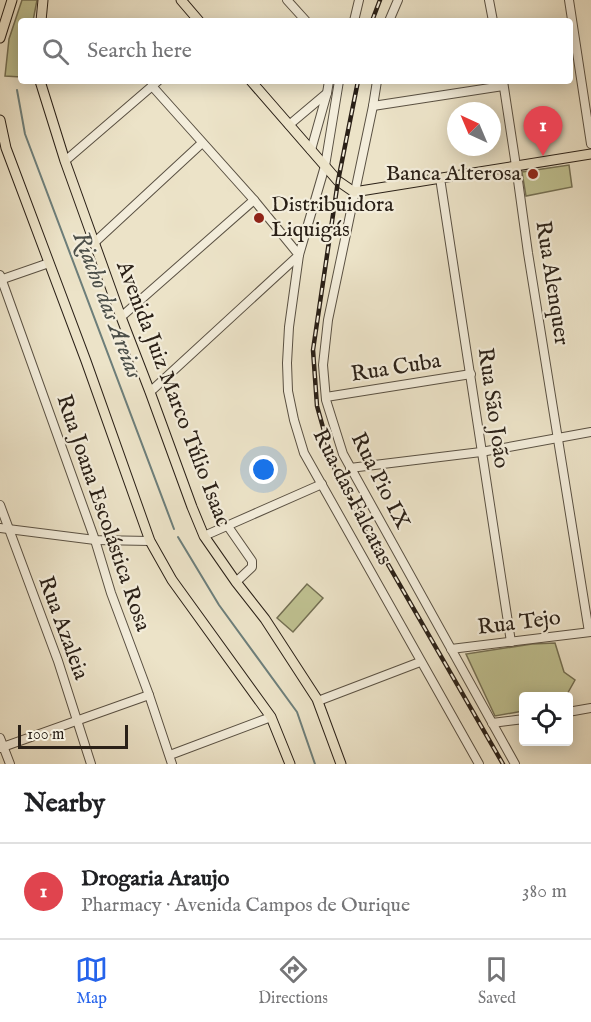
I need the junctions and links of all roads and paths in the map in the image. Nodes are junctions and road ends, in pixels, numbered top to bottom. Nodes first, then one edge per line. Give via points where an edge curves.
1 (12, 0) edge
2 (44, 0) edge
3 (181, 0) edge
4 (287, 0) edge
5 (359, 0) edge
6 (398, 0) edge
7 (489, 0) edge
8 (569, 0) edge
9 (41, 18) edge
10 (196, 18) edge
11 (303, 18) edge
12 (355, 18) edge
13 (390, 18) edge
14 (492, 18) edge
15 (572, 18) edge
16 (573, 26) edge
17 (0, 38) edge
18 (41, 84) edge
19 (155, 84) edge
20 (254, 84) edge
21 (328, 84) edge
22 (339, 84) edge
23 (377, 84) edge
24 (497, 84) edge
25 (503, 84) edge
26 (327, 93) junction
27 (373, 106) junction
28 (0, 120) edge
29 (289, 125) junction
30 (202, 144) junction
31 (591, 144) edge
32 (311, 150) junction
33 (591, 154) edge
34 (65, 160) junction
35 (325, 166) junction
36 (516, 166) junction
37 (440, 178) junction
38 (354, 192) junction
39 (254, 200) junction
40 (95, 242) junction
41 (299, 255) junction
42 (49, 264) junction
43 (1, 278) edge
44 (121, 317) junction
45 (471, 374) junction
46 (150, 392) junction
47 (326, 397) junction
48 (591, 432) edge
49 (559, 438) junction
50 (481, 452) junction
51 (350, 468) junction
52 (322, 484) junction
53 (0, 505) edge
54 (227, 525) junction
55 (4, 529) edge
56 (204, 536) junction
57 (95, 540) junction
58 (150, 541) junction
59 (236, 582) junction
60 (590, 632) edge
61 (511, 642) junction
62 (451, 649) junction
63 (420, 662) junction
64 (149, 695) junction
65 (318, 701) junction
66 (591, 708) edge
67 (573, 711) edge
68 (271, 717) junction
69 (519, 719) edge
70 (76, 720) junction
71 (492, 723) junction
72 (0, 738) edge
73 (2, 747) edge
74 (170, 755) junction
75 (10, 764) edge
76 (91, 764) edge
77 (172, 764) edge
78 (290, 764) edge
79 (341, 764) edge
80 (479, 764) edge
81 (515, 764) edge

1 - 17 main road
2 - 9 main road
3 - 10 main road
4 - 11 street
5 - 12 street
6 - 13 street
7 - 14 street
8 - 15 street
16 - 31 street
18 - 34 main road, Avenida Juiz Marco Túlio Isaac
19 - 30 street
19 - 34 street
20 - 29 main road
21 - 26 street
22 - 35 street, Rua das Falcatas
23 - 27 street, Rua Pio IX
24 - 27 street
25 - 36 street, Rua Alenquer
26 - 29 street
26 - 32 street
27 - 38 street, Rua Pio IX
28 - 42 main road via 6,147
29 - 32 main road
30 - 39 street
30 - 40 street
32 - 35 main road
33 - 36 main road
34 - 40 main road, Avenida Juiz Marco Túlio Isaac
35 - 38 main road
35 - 41 street, Rua das Falcatas
36 - 37 main road
36 - 49 street, Rua Alenquer
37 - 38 main road
37 - 45 street, Rua São João
38 - 47 street, Rua Pio IX via 328,320 323,365
39 - 41 street
39 - 44 street
40 - 44 main road, Avenida Juiz Marco Túlio Isaac
41 - 46 street
41 - 52 street, Rua das Falcatas via 286,363 288,391 304,453
42 - 43 street
42 - 58 main road
43 - 57 street, Rua Joana Escolástica Rosa
44 - 46 main road, Avenida Juiz Marco Túlio Isaac
45 - 47 street, Rua Cuba
45 - 50 street, Rua São João
46 - 56 main road, Avenida Juiz Marco Túlio Isaac
47 - 51 street, Rua Pio IX
48 - 49 street
49 - 50 street
49 - 60 street, Rua Alenquer
50 - 51 street
50 - 61 street, Rua São João
51 - 62 street, Rua Pio IX
52 - 54 street
52 - 63 street, Rua das Falcatas
53 - 55 street, Rua Azaleia
54 - 56 street
54 - 59 street via 252,561 252,567
55 - 57 street
55 - 70 street, Rua Azaleia via 58,661
56 - 59 main road, Avenida Juiz Marco Túlio Isaac
57 - 58 street
57 - 64 street, Rua Joana Escolástica Rosa
58 - 68 main road via 172,580
59 - 65 main road, Avenida Juiz Marco Túlio Isaac
60 - 61 street, Rua Tejo
61 - 62 street, Rua Tejo
62 - 71 street, Rua Pio IX
63 - 65 street
63 - 80 street, Rua das Falcatas
64 - 70 street
64 - 74 street, Rua Joana Escolástica Rosa
65 - 79 main road, Avenida Juiz Marco Túlio Isaac
66 - 67 street
68 - 74 street
68 - 78 main road
69 - 71 street
70 - 73 street
70 - 76 street, Rua Azaleia
71 - 81 street, Rua Pio IX
72 - 73 street
73 - 75 street
74 - 77 street, Rua Joana Escolástica Rosa

